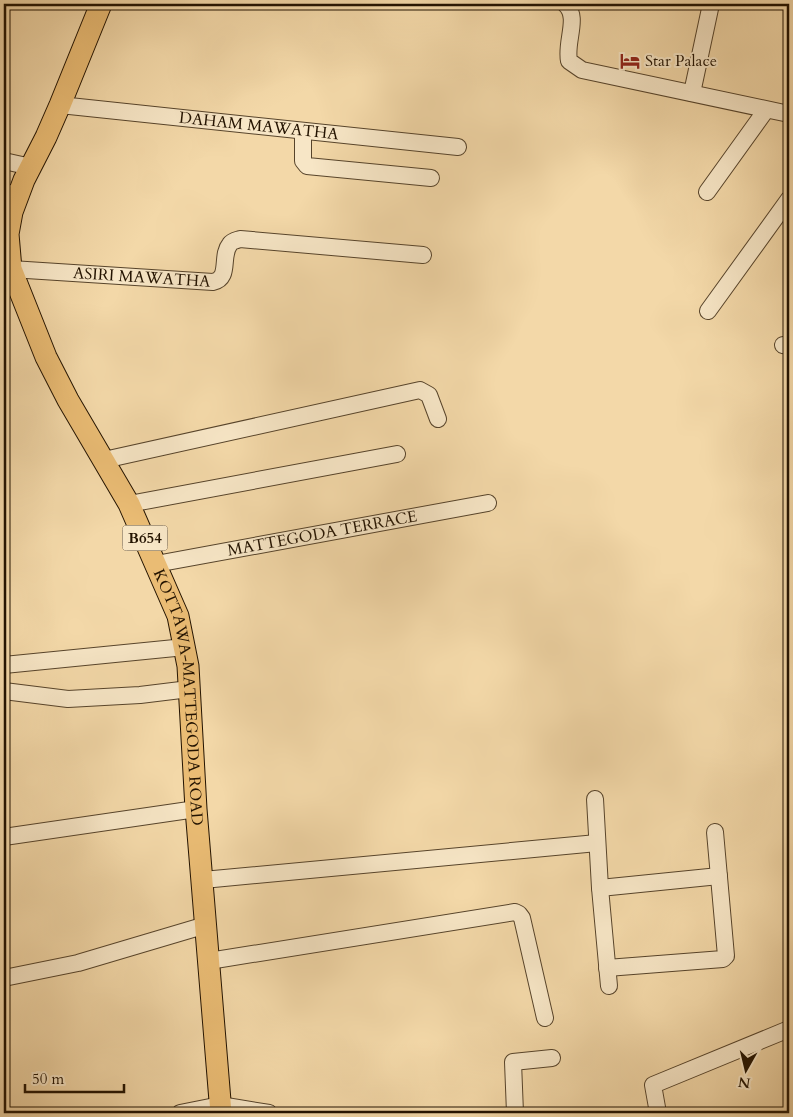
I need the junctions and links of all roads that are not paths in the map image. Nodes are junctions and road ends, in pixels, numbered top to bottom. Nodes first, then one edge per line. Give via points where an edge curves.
1 (101, 4) edge
2 (565, 4) edge
3 (711, 4) edge
4 (692, 93) junction
5 (60, 105) junction
6 (766, 110) junction
7 (789, 114) edge
8 (303, 132) junction
9 (458, 147) dead end
10 (4, 161) edge
11 (31, 167) junction
12 (431, 178) dead end
13 (707, 192) dead end
14 (11, 194) edge
15 (789, 198) edge
16 (423, 255) dead end
17 (12, 269) junction
18 (708, 311) dead end
19 (438, 420) dead end
20 (397, 454) dead end
21 (104, 460) junction
22 (488, 503) dead end
23 (129, 504) junction
24 (156, 564) junction
25 (185, 647) junction
26 (4, 664) edge
27 (189, 689) junction
28 (4, 691) edge
29 (595, 799) dead end
30 (196, 809) junction
31 (715, 832) dead end
32 (4, 837) edge
33 (597, 843) junction
34 (719, 876) junction
35 (203, 880) junction
36 (600, 888) junction
37 (206, 925) junction
38 (209, 961) junction
39 (607, 968) junction
40 (4, 978) edge
41 (609, 986) dead end
42 (544, 1018) dead end
43 (789, 1029) edge
44 (552, 1058) dead end
45 (221, 1109) edge
46 (180, 1113) edge
47 (269, 1113) edge
48 (515, 1113) edge
49 (658, 1113) edge

1 - 5 main road, KOTTAWA-MATTEGODA ROAD / B654
2 - 4 street via 573,17 567,51 569,61 575,66
3 - 4 street
4 - 6 street
5 - 8 street, DAHAM MAWATHA
5 - 11 main road, KOTTAWA-MATTEGODA ROAD / B654
6 - 7 street
6 - 13 street
8 - 9 street, DAHAM MAWATHA
8 - 12 street via 303,160 307,166
10 - 11 street
11 - 14 main road, KOTTAWA-MATTEGODA ROAD / B654
14 - 17 main road, KOTTAWA-MATTEGODA ROAD / B654 via 8,234
15 - 18 street
16 - 17 street, ASIRI MAWATHA via 240,239 229,245 224,274 213,282
17 - 21 main road, KOTTAWA-MATTEGODA ROAD / B654 via 46,357
19 - 21 street via 429,395 420,390
20 - 23 street
21 - 23 main road, KOTTAWA-MATTEGODA ROAD / B654
22 - 24 street, MATTEGODA TERRACE
23 - 24 main road, KOTTAWA-MATTEGODA ROAD / B654
24 - 25 main road, KOTTAWA-MATTEGODA ROAD / B654 via 178,616
25 - 26 street
25 - 27 main road, KOTTAWA-MATTEGODA ROAD / B654
27 - 28 street via 68,699
27 - 30 main road, KOTTAWA-MATTEGODA ROAD / B654
29 - 33 street
30 - 32 street
30 - 35 main road, KOTTAWA-MATTEGODA ROAD / B654
31 - 34 street
33 - 35 street
33 - 36 street
34 - 36 street
34 - 39 street via 727,953 723,959
35 - 37 main road, KOTTAWA-MATTEGODA ROAD / B654
36 - 39 street
37 - 38 main road, KOTTAWA-MATTEGODA ROAD / B654
37 - 40 street via 78,963
38 - 42 street via 515,912 522,918
38 - 45 main road, KOTTAWA-MATTEGODA ROAD / B654
39 - 41 street
43 - 49 street via 654,1085
44 - 48 street via 513,1062
45 - 46 street
45 - 47 street

